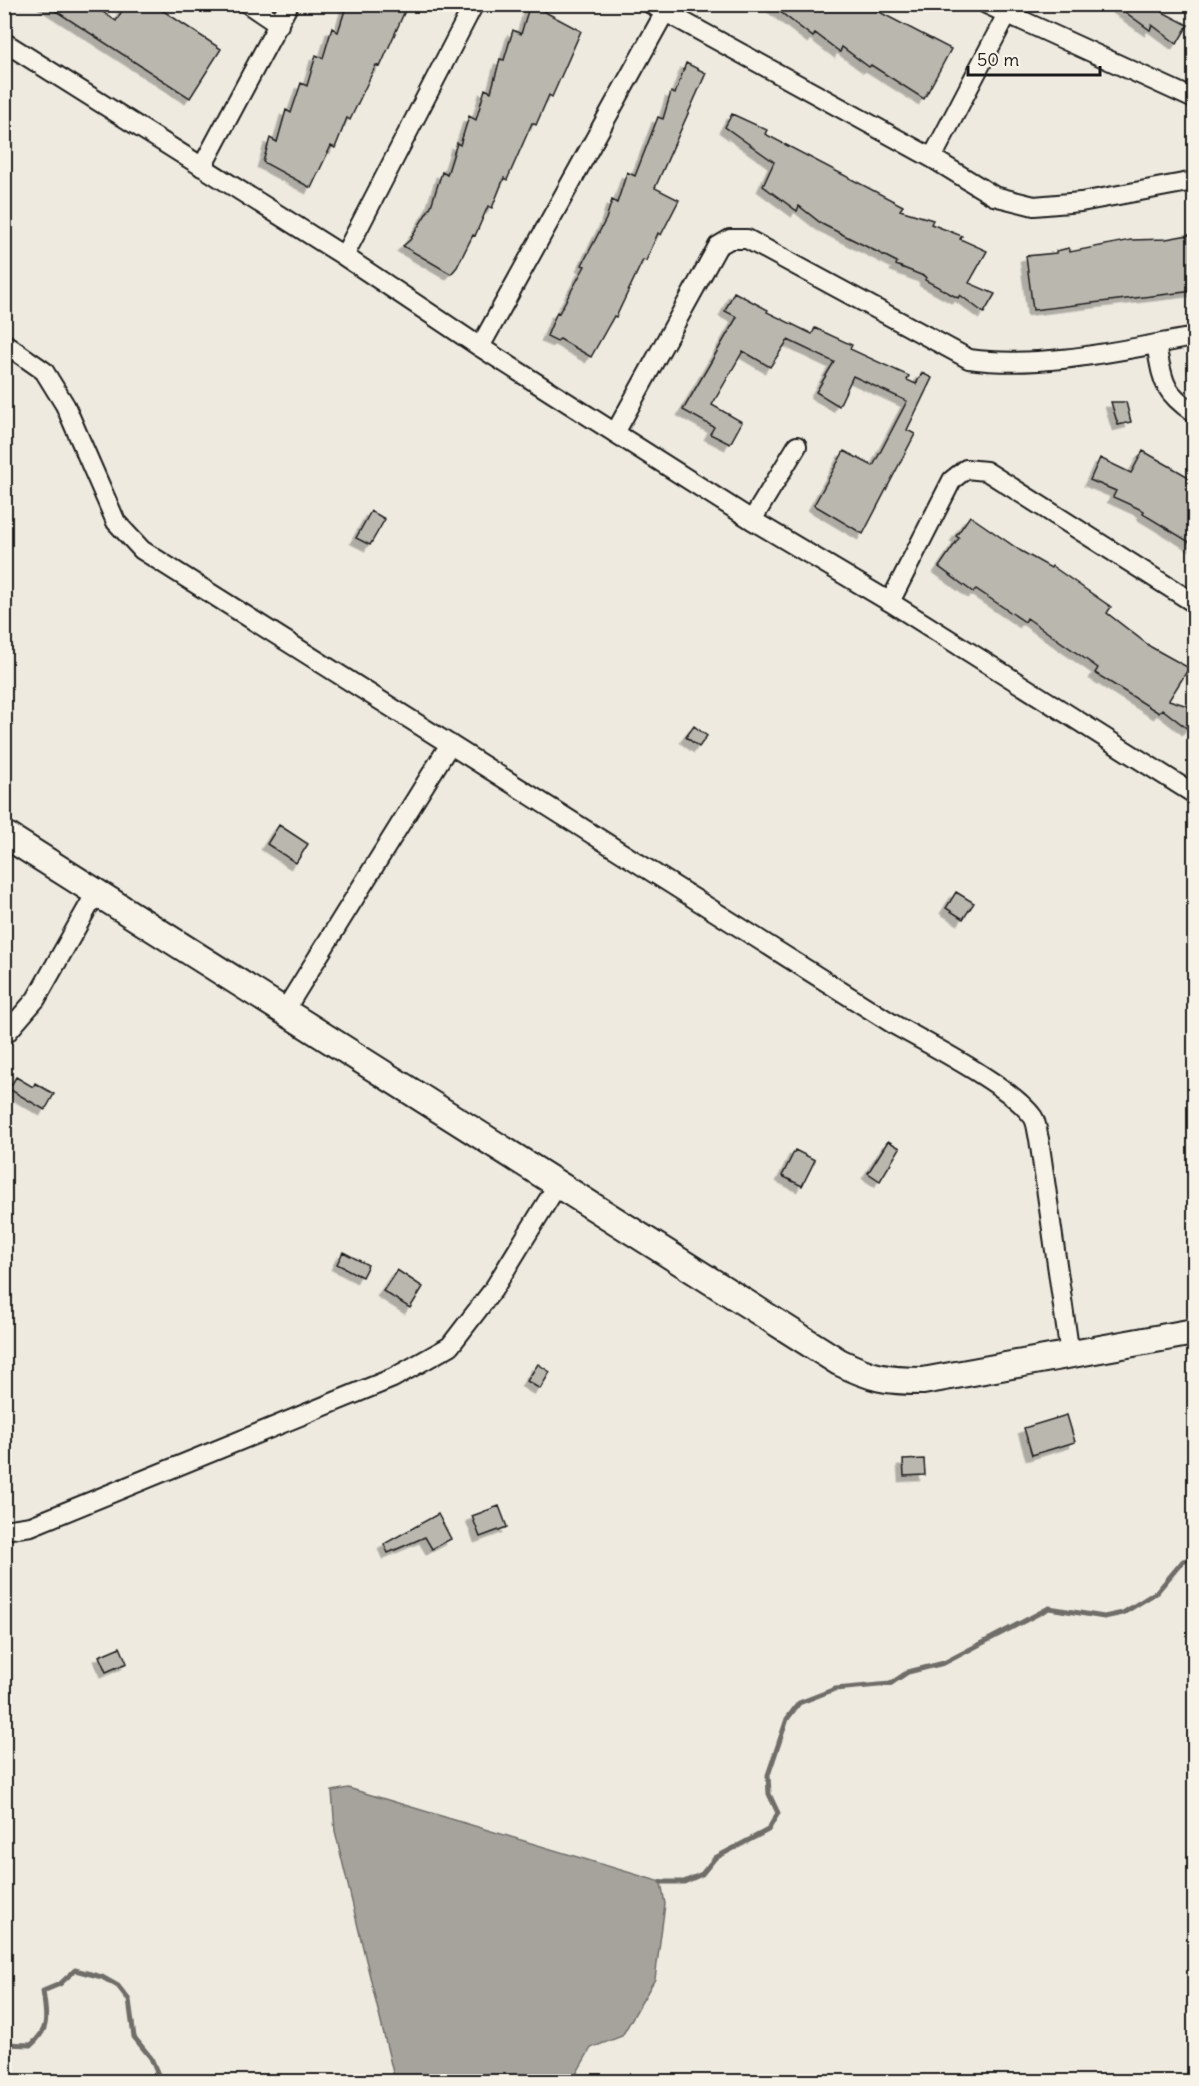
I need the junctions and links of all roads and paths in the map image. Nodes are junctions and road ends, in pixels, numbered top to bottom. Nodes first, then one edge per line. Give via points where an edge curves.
1 (248, 4) edge
2 (290, 4) edge
3 (474, 4) edge
4 (986, 4) edge
5 (658, 8) edge
6 (1006, 16) junction
7 (279, 25) junction
8 (4, 42) edge
9 (1194, 99) edge
10 (932, 158) junction
11 (202, 167) junction
12 (1194, 182) edge
13 (344, 256) junction
14 (1194, 337) edge
15 (4, 343) edge
16 (1156, 344) junction
17 (480, 347) junction
18 (1194, 413) edge
19 (615, 433) junction
20 (797, 446) dead end
21 (752, 520) junction
22 (890, 602) junction
23 (1194, 603) edge
24 (450, 744) junction
25 (1194, 794) edge
26 (4, 834) edge
27 (97, 891) junction
28 (285, 1010) junction
29 (4, 1036) edge
30 (558, 1184) junction
31 (1194, 1332) edge
32 (1070, 1355) junction
33 (4, 1530) edge

1 - 7 street
2 - 7 street
3 - 13 street
4 - 6 street
5 - 10 street
5 - 17 street
6 - 9 street
6 - 10 street
7 - 11 street
8 - 11 street
10 - 12 street via 994,196 1034,206 1081,202
11 - 13 street
13 - 17 street
14 - 16 street
15 - 24 street via 45,371 65,405 116,522 142,550
16 - 18 street via 1163,381 1173,399
16 - 19 street via 1004,364 969,359 747,239 730,239 718,246
17 - 19 street
19 - 21 street
20 - 21 street
21 - 22 street
22 - 23 street via 952,480 966,469 986,471
22 - 25 street
24 - 28 street
24 - 32 street via 1023,1106 1035,1119 1039,1139
26 - 27 street
27 - 28 street
27 - 29 street via 36,999
28 - 30 street
30 - 32 street via 839,1362 868,1376 889,1381 923,1381
30 - 33 street via 493,1290 450,1346 393,1378 31,1526
31 - 32 street

